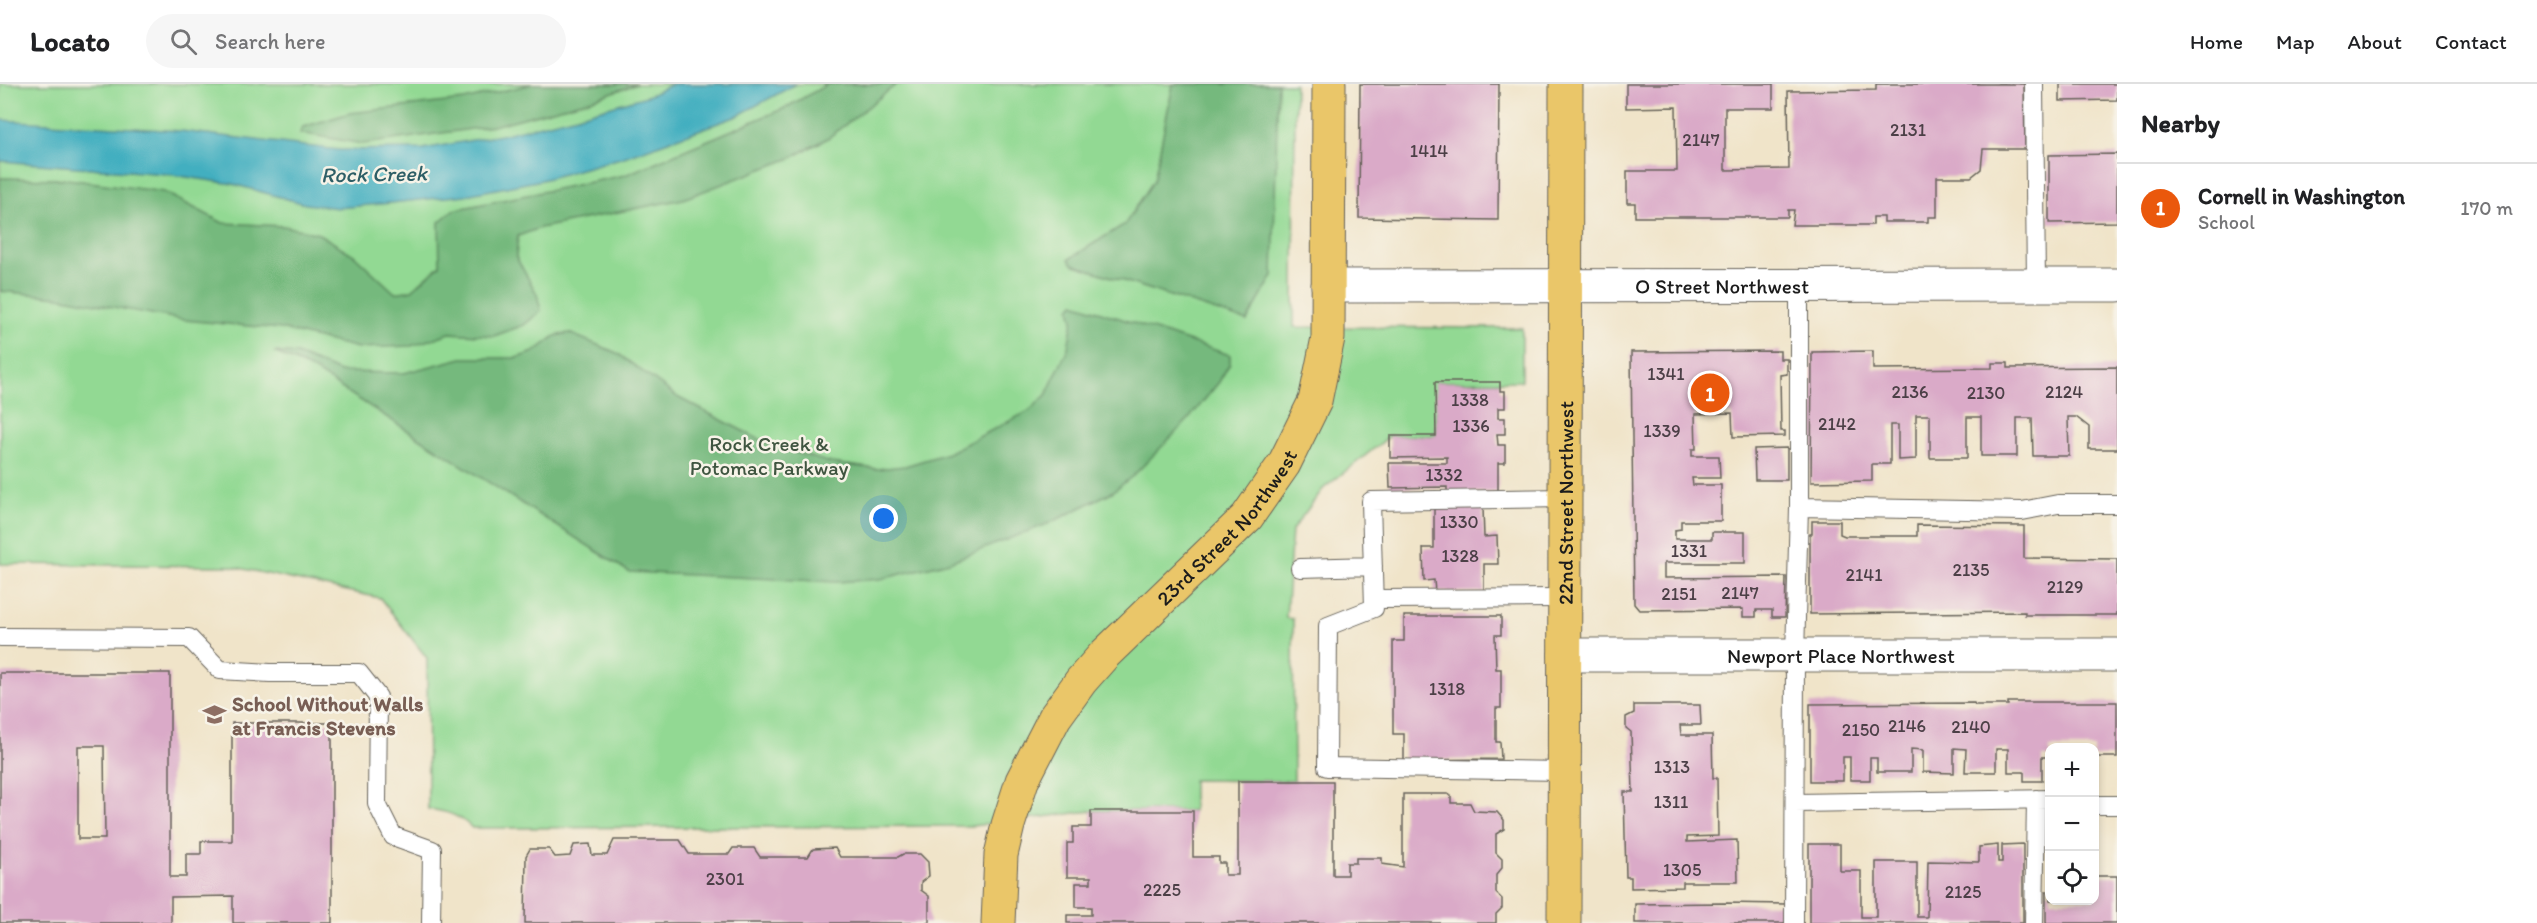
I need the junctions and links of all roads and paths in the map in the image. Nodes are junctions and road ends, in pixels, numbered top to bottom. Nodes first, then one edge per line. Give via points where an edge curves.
1 (1329, 84) edge
2 (1566, 84) edge
3 (2034, 84) edge
4 (1566, 285) junction
5 (1798, 285) junction
6 (2036, 285) junction
7 (2117, 285) edge
8 (1328, 286) junction
9 (1566, 498) junction
10 (2117, 504) edge
11 (1799, 507) junction
12 (1373, 566) junction
13 (1300, 568) dead end
14 (1374, 598) junction
15 (1564, 598) junction
16 (0, 637) edge
17 (1565, 655) junction
18 (1795, 655) junction
19 (2117, 655) edge
20 (1564, 771) junction
21 (2043, 799) edge
22 (1795, 803) junction
23 (2099, 805) edge
24 (2117, 805) edge
25 (431, 923) edge
26 (998, 923) edge
27 (1564, 923) edge
28 (1794, 923) edge
29 (2034, 923) edge

1 - 8 main road, 23rd Street Northwest
2 - 4 main road, 22nd Street Northwest
3 - 6 lane
4 - 5 street, O Street Northwest
4 - 8 street, O Street Northwest
4 - 9 main road, 22nd Street Northwest
5 - 6 street, O Street Northwest
5 - 11 lane
6 - 7 street, O Street Northwest
8 - 26 main road, 23rd Street Northwest via 1328,338 1315,401 1275,479 1247,517 1088,672 1055,717 1036,752 1022,781 1001,855
9 - 12 lane via 1371,501
9 - 15 main road, 22nd Street Northwest
10 - 11 lane via 2058,504 2022,511
11 - 18 lane
12 - 13 lane
12 - 14 lane
14 - 15 lane
14 - 20 lane via 1374,608 1328,626 1326,767
15 - 17 main road, 22nd Street Northwest
16 - 25 lane via 189,638 220,670 359,673 378,697 377,804 393,836 432,850
17 - 18 street, Newport Place Northwest
17 - 20 main road, 22nd Street Northwest
18 - 19 street, Newport Place Northwest
18 - 22 lane
20 - 27 main road, 22nd Street Northwest
21 - 22 lane
21 - 29 lane
22 - 28 lane
23 - 24 lane

